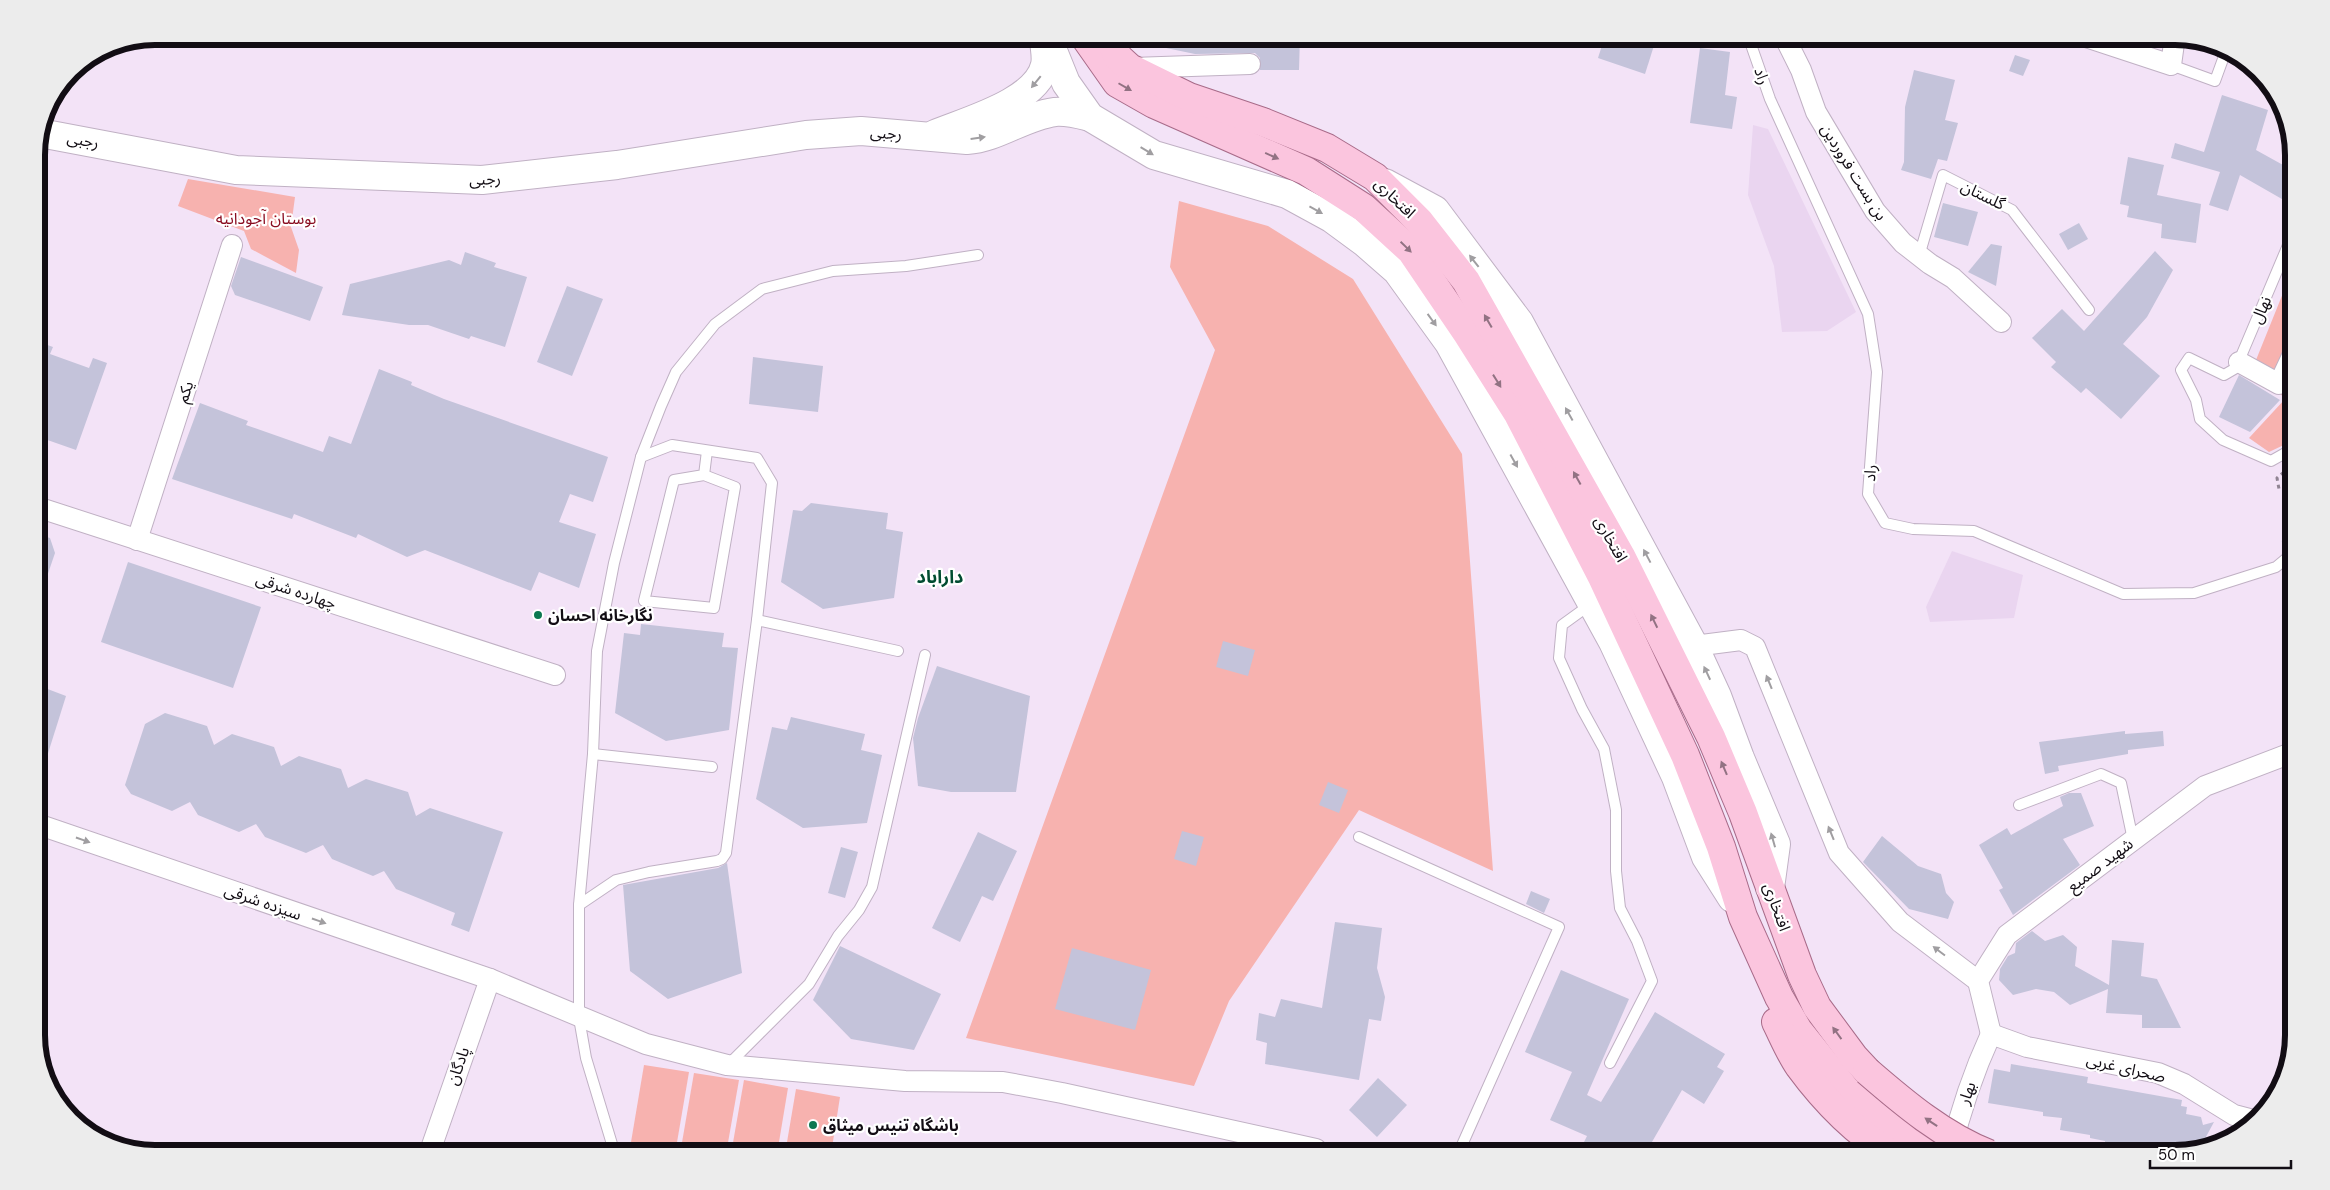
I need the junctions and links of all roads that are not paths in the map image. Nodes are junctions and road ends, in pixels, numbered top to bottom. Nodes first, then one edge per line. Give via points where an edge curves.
1 (1046, 45) edge
2 (1050, 45) edge
3 (1090, 45) edge
4 (1113, 45) edge
5 (1751, 45) edge
6 (1788, 45) edge
7 (2110, 45) edge
8 (2174, 45) edge
9 (2224, 56) edge
10 (1250, 64) dead end
11 (2171, 65) junction
12 (1130, 68) junction
13 (1090, 117) junction
14 (47, 134) edge
15 (930, 135) junction
16 (1375, 177) junction
17 (232, 245) dead end
18 (2285, 252) edge
19 (978, 255) dead end
20 (1920, 256) junction
21 (2089, 310) dead end
22 (2001, 322) dead end
23 (2239, 362) junction
24 (2285, 371) edge
25 (707, 451) junction
26 (2285, 453) edge
27 (641, 457) junction
28 (704, 475) junction
29 (45, 510) edge
30 (137, 540) junction
31 (2285, 560) edge
32 (1591, 603) junction
33 (757, 620) junction
34 (1694, 646) junction
35 (898, 651) dead end
36 (925, 656) dead end
37 (555, 675) dead end
38 (593, 754) junction
39 (2285, 755) edge
40 (712, 767) dead end
41 (2019, 805) dead end
42 (1743, 813) junction
43 (1712, 824) junction
44 (45, 827) edge
45 (1359, 836) dead end
46 (2133, 840) junction
47 (1770, 888) junction
48 (579, 905) junction
49 (1743, 917) junction
50 (490, 980) junction
51 (1978, 981) junction
52 (579, 1018) junction
53 (1991, 1034) junction
54 (1610, 1063) dead end
55 (727, 1066) junction
56 (1841, 1100) junction
57 (2247, 1118) edge
58 (432, 1145) edge
59 (612, 1145) edge
60 (1287, 1145) edge
61 (1462, 1145) edge
62 (1878, 1145) edge
63 (1918, 1145) edge
64 (1952, 1145) edge
65 (1972, 1145) edge

1 -> 15 main road, رجبی via 1042,75 1030,90 1004,106
2 - 13 main road via 1066,83
3 -> 43 main road, افتخاری via 1117,83 1154,104 1306,171 1364,208 1411,251 1518,414 1564,499 1685,755
4 - 12 main road, افتخاری via 1118,57
5 - 31 lane, راد via 1770,100 1868,314 1877,372 1868,494 1885,523 1913,529 1974,531 2123,594 2194,593 2276,567
6 - 20 street, بن بست فروردین via 1816,112 1856,182 1875,211 1903,243
7 - 11 street
8 - 11 street
9 - 11 lane via 2215,81
10 - 12 street
12 - 16 main road, افتخاری via 1189,97 1327,148
15 -> 13 main road, رجبی via 983,139 1055,112
13 -> 32 main road via 1154,155 1287,194 1330,218 1397,272 1449,343
14 - 15 main road, رجبی via 236,170 482,180 617,166 806,135 861,131
34 -> 16 main road via 1519,322 1435,210
42 -> 16 main road, افتخاری via 1711,737 1621,556 1470,290 1420,222
17 - 30 street, یکم
18 - 23 lane, نهال
19 - 27 lane via 906,266 833,272 762,289 715,324 676,372
20 - 21 lane, گلستان via 1943,176 2012,210
20 - 22 street, بن بست فروردین via 1953,278
23 - 24 street via 2279,384
23 - 26 lane via 2236,368 2224,375 2189,358 2181,370 2196,400 2200,419 2223,440 2272,461
25 - 27 lane via 672,445
25 - 28 lane
25 - 33 lane via 757,458 772,483
27 - 38 lane via 614,563 597,651
28 - 28 lane via 735,487 714,608 644,601 674,480
29 - 30 street, چهارده شرقی
30 - 37 street, چهارده شرقی
32 - 49 main road via 1676,777 1706,856
32 - 54 lane via 1562,625 1558,658 1604,749 1616,810 1620,908 1652,981
33 - 35 lane
33 - 48 lane via 726,853 722,859 616,880
47 -> 34 main road via 1776,844 1718,696
51 -> 34 street via 1900,922 1839,853 1755,647 1741,640
36 - 55 lane via 872,887 809,984
38 - 40 lane
38 - 48 lane
39 - 46 street, شهید صمیع via 2205,786
41 - 46 lane via 2101,774 2121,783
42 - 43 main road via 1737,824
42 - 47 main road, افتخاری
43 - 49 main road, افتخاری
44 -> 50 street, سیزده شرقی
45 - 61 lane via 1559,927
46 - 51 street, شهید صمیع via 2007,935
65 -> 47 main road, افتخاری, bridge via 1936,1126 1902,1102 1854,1057 1817,1007
48 - 52 lane
49 - 56 main road, افتخاری via 1761,960 1773,1015 1798,1065
50 - 52 street, سیزده شرقی
50 - 58 street, پادگان
51 - 53 street
52 - 55 street, سیزده شرقی via 646,1044
52 - 59 lane via 586,1058
53 - 57 street, صحرای غربی via 2027,1047 2158,1073 2184,1084 2234,1115
53 - 64 street, بهار via 1960,1112
55 - 60 street, سیزده شرقی via 905,1081 1003,1082
56 - 62 main road
56 - 63 main road via 1875,1116

